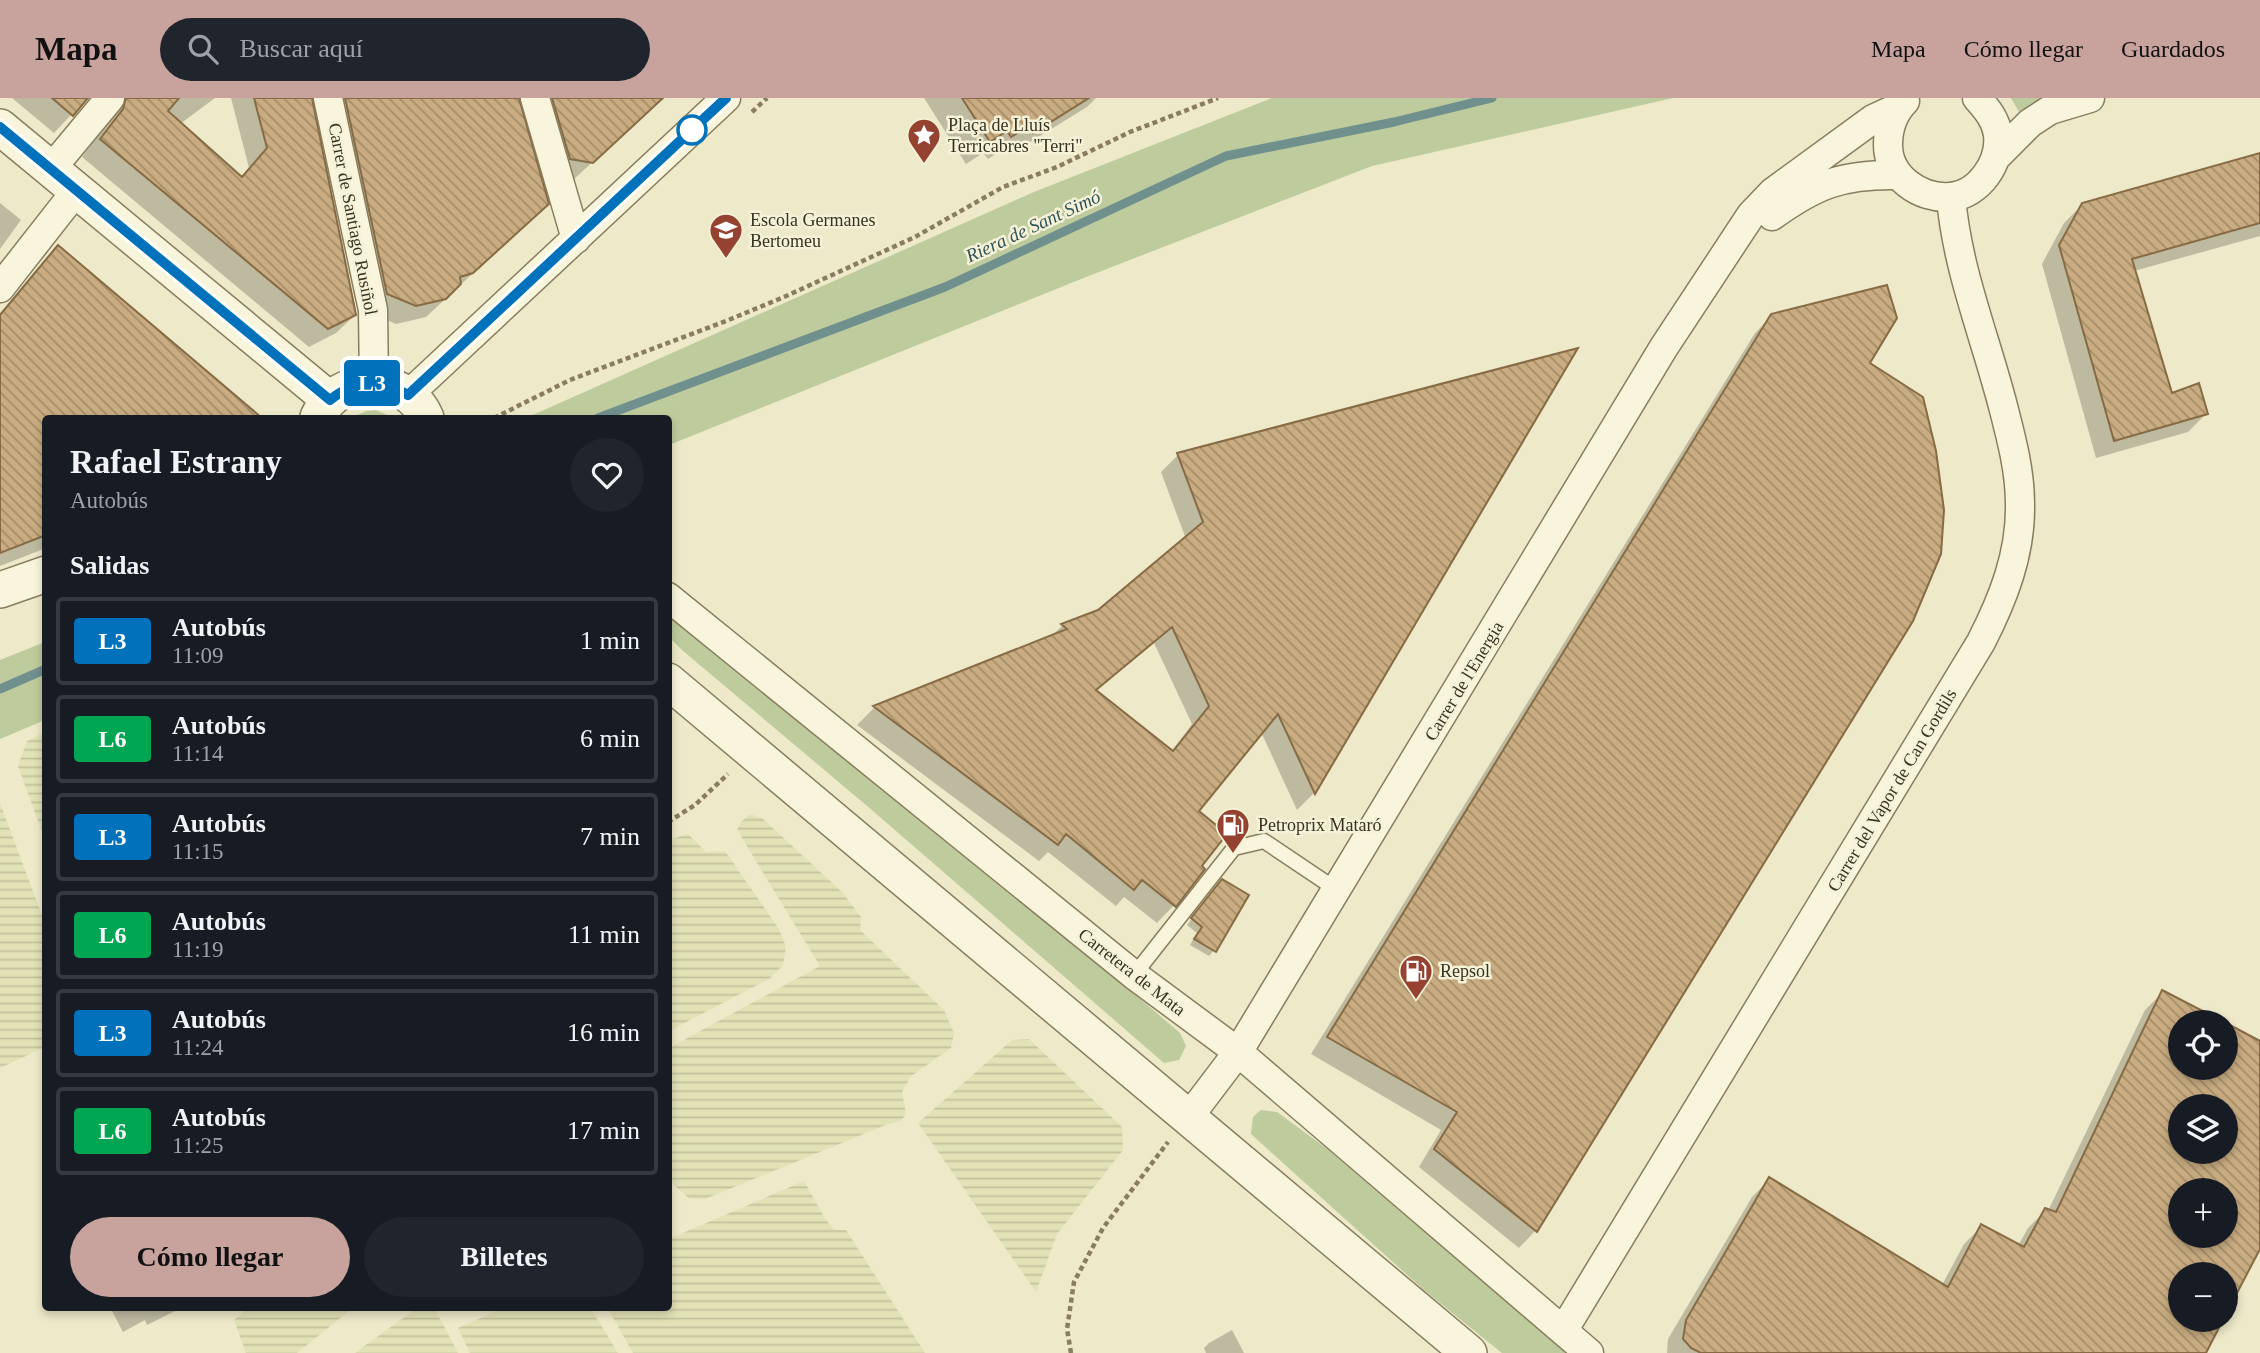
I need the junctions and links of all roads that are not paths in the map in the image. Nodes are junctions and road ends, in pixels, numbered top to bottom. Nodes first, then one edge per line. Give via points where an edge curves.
1 (110, 98) edge
2 (328, 98) edge
3 (535, 98) edge
4 (726, 98) edge
5 (1977, 98) edge
6 (2090, 98) edge
7 (1904, 102) edge
8 (0, 127) edge
9 (1997, 156) junction
10 (1898, 175) junction
11 (64, 180) junction
12 (1951, 197) junction
13 (576, 239) junction
14 (1734, 240) junction
15 (0, 288) edge
16 (374, 383) junction
17 (417, 407) edge
18 (324, 409) edge
19 (42, 575) edge
20 (0, 590) edge
21 (672, 600) edge
22 (672, 684) edge
23 (1337, 890) junction
24 (1134, 975) junction
25 (1238, 1052) junction
26 (1188, 1118) junction
27 (1563, 1331) junction
28 (1469, 1353) edge
29 (1590, 1353) edge

1 - 11 street
2 - 16 street, Carrer de Santiago Rusiñol via 373,310
3 - 13 street
4 - 13 street
5 - 9 street via 1990,111 1998,134
6 - 9 street via 2050,110 2030,122
7 - 10 street via 1888,130 1888,153
7 - 14 street, Carrer de l'Energia via 1773,192
8 - 11 street
9 - 12 street via 1986,178 1970,191
10 - 12 street via 1916,192
10 - 14 street, Carrer de l'Energia via 1837,179 1796,198
11 - 15 street
11 - 18 street
12 - 27 street, Carrer del Vapor de Can Gordils via 1954,232 2019,475 2021,507 2007,583 1981,642
13 - 17 street
14 - 23 street, Carrer de l'Energia via 1664,347
16 - 17 street via 392,386
16 - 18 street via 350,387
19 - 20 street
21 - 24 street, Carretera de Mata
22 - 26 street
23 - 24 lane via 1264,841 1234,848
23 - 25 street, Carrer de l'Energia
24 - 25 street, Carretera de Mata
25 - 26 street, Carrer de l'Energia
25 - 27 street, Carretera de Mata
26 - 28 street
27 - 29 street, Carretera de Mata

